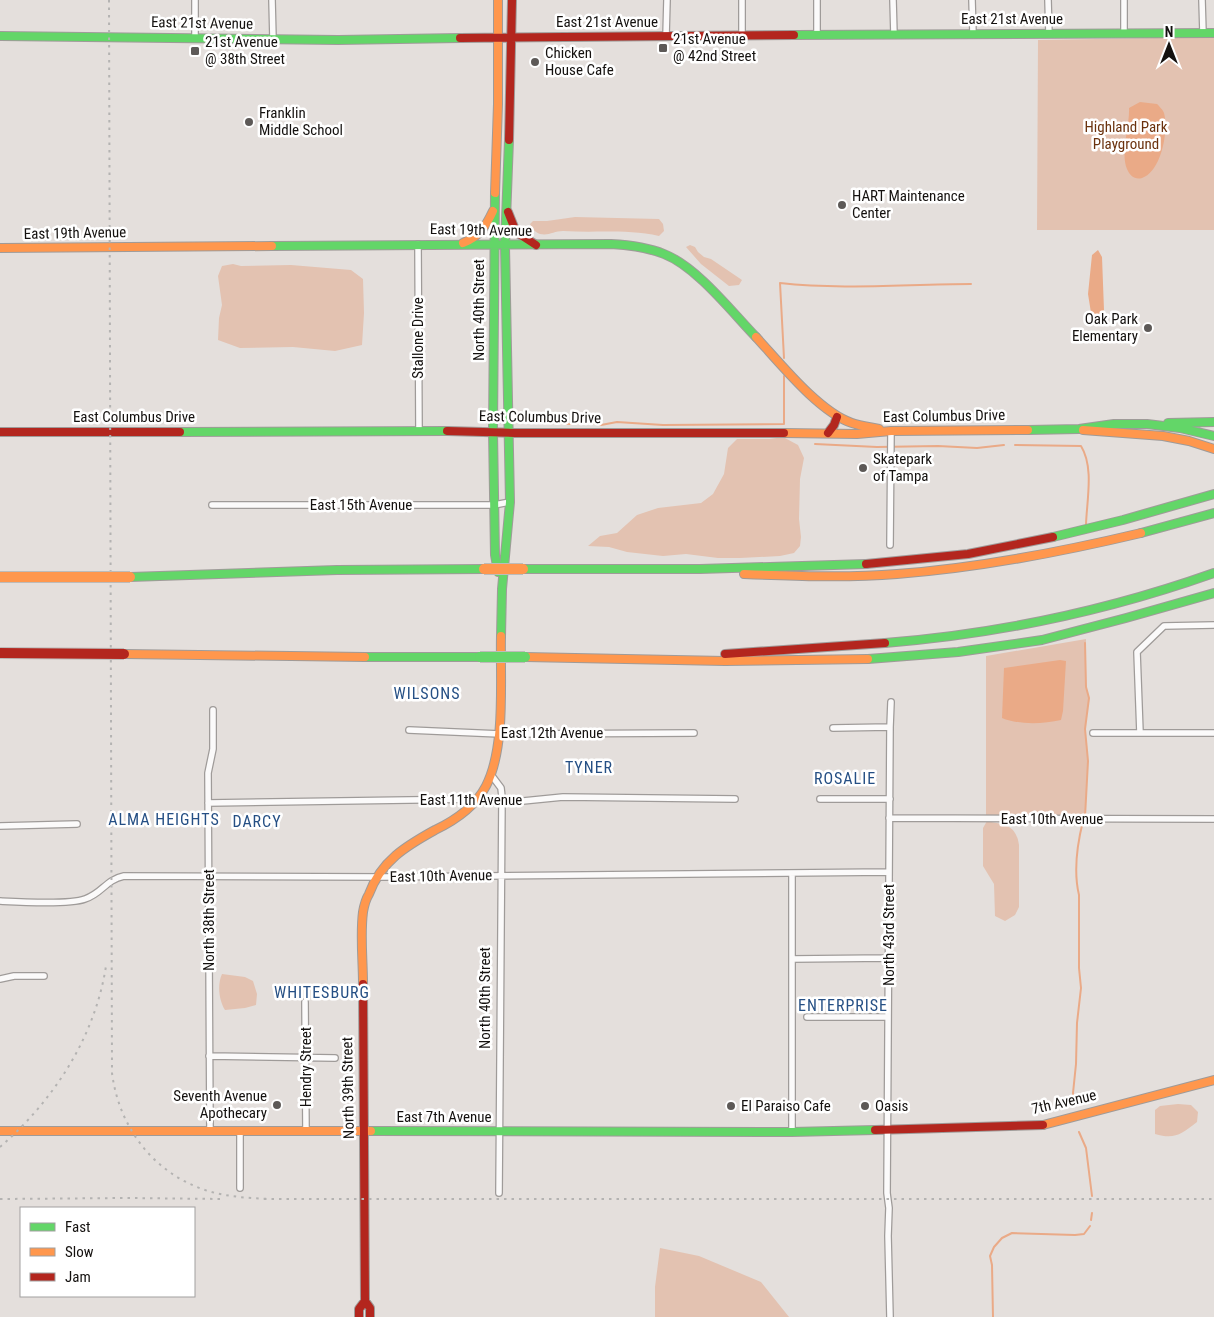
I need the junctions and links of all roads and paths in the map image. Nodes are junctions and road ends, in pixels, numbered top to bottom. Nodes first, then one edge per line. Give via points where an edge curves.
1 (195, 0) edge
2 (272, 0) edge
3 (498, 0) edge
4 (512, 0) edge
5 (667, 0) edge
6 (742, 0) edge
7 (817, 0) edge
8 (893, 0) edge
9 (972, 0) edge
10 (1048, 0) edge
11 (1124, 0) edge
12 (1202, 0) edge
13 (1203, 33) junction
14 (1214, 33) edge
15 (972, 34) junction
16 (1049, 34) junction
17 (1124, 34) junction
18 (742, 35) junction
19 (817, 35) junction
20 (894, 35) junction
21 (0, 36) edge
22 (666, 36) junction
23 (512, 37) junction
24 (273, 38) junction
25 (195, 39) junction
26 (498, 39) junction
27 (506, 206) junction
28 (494, 207) junction
29 (418, 244) junction
30 (460, 245) junction
31 (500, 246) junction
32 (538, 246) junction
33 (0, 248) edge
34 (837, 417) junction
35 (1214, 422) edge
36 (1148, 423) junction
37 (1079, 429) junction
38 (419, 431) junction
39 (493, 431) junction
40 (891, 431) junction
41 (0, 432) edge
42 (508, 432) junction
43 (828, 433) junction
44 (1214, 436) edge
45 (1214, 449) edge
46 (1214, 494) edge
47 (510, 502) junction
48 (494, 505) junction
49 (212, 506) dead end
50 (1214, 513) edge
51 (890, 545) dead end
52 (663, 570) junction
53 (1214, 573) edge
54 (0, 577) edge
55 (502, 589) junction
56 (1214, 593) edge
57 (1214, 625) edge
58 (0, 653) edge
59 (650, 659) junction
60 (891, 702) dead end
61 (213, 710) dead end
62 (890, 727) junction
63 (833, 728) dead end
64 (410, 730) dead end
65 (694, 733) dead end
66 (1092, 733) dead end
67 (1140, 733) junction
68 (1214, 733) edge
69 (500, 734) junction
70 (492, 776) junction
71 (478, 799) junction
72 (735, 799) dead end
73 (820, 799) dead end
74 (890, 799) junction
75 (208, 803) junction
76 (502, 803) junction
77 (890, 818) junction
78 (1214, 819) edge
79 (77, 824) dead end
80 (0, 826) edge
81 (889, 872) junction
82 (792, 873) junction
83 (501, 876) junction
84 (208, 877) junction
85 (375, 877) junction
86 (0, 901) edge
87 (889, 958) junction
88 (792, 959) junction
89 (44, 976) dead end
90 (0, 979) edge
91 (305, 1002) dead end
92 (807, 1017) dead end
93 (888, 1017) junction
94 (209, 1056) junction
95 (306, 1058) junction
96 (335, 1058) dead end
97 (1214, 1080) edge
98 (888, 1129) junction
99 (0, 1131) edge
100 (210, 1132) junction
101 (240, 1132) junction
102 (306, 1132) junction
103 (364, 1132) junction
104 (499, 1132) junction
105 (792, 1132) junction
106 (240, 1188) dead end
107 (500, 1193) dead end
108 (366, 1301) junction
109 (359, 1317) edge
110 (370, 1317) edge
111 (890, 1317) edge

1 - 25 street
2 - 24 street
3 - 26 main road, North 40th Street
4 - 23 main road, North 40th Street
5 - 22 street
6 - 18 street
7 - 19 street
8 - 20 street
9 - 15 street
10 - 16 street
11 - 17 street
12 - 13 street
13 - 14 main road, East 21st Avenue
13 - 17 main road, East 21st Avenue
15 - 16 main road, East 21st Avenue
15 - 20 main road, East 21st Avenue
16 - 17 main road, East 21st Avenue
18 - 19 main road, East 21st Avenue
18 - 22 main road, East 21st Avenue
19 - 20 main road, East 21st Avenue
21 - 25 main road, East 21st Avenue
22 - 23 main road, East 21st Avenue
23 - 26 main road, East 21st Avenue
23 - 27 main road, North 40th Street
24 - 25 main road, East 21st Avenue
24 - 26 main road, East 21st Avenue
26 - 28 main road, North 40th Street
27 - 31 main road, North 40th Street
27 - 32 main road via 516,232
28 - 30 main road via 483,231
28 - 31 main road, North 40th Street
29 - 30 main road, East 19th Avenue
29 - 33 main road, East 19th Avenue
29 - 38 street, Stallone Drive
30 - 31 main road, East 19th Avenue
31 - 32 main road, East 19th Avenue
31 - 39 main road, North 40th Street
31 - 42 main road, North 40th Street
32 - 34 main road, East 19th Avenue via 626,245 652,249 675,258 695,273 804,388
34 - 40 main road, East 19th Avenue
34 - 43 main road
35 - 36 main road
36 - 37 main road, East Columbus Drive via 1104,424
36 - 44 main road, East Columbus Drive
37 - 40 main road, East Columbus Drive
37 - 45 main road, East Columbus Drive via 1163,436
38 - 39 main road, East Columbus Drive
38 - 41 main road, East Columbus Drive
39 - 42 main road, East Columbus Drive
39 - 48 main road, North 40th Street
40 - 43 main road, East Columbus Drive
40 - 51 street
42 - 43 main road, East Columbus Drive
42 - 47 main road, North 40th Street
46 - 52 main road via 1081,532 966,554 841,565
47 - 48 street, East 15th Avenue
47 - 55 main road, North 40th Street
48 - 49 street, East 15th Avenue
48 - 55 main road, North 40th Street via 495,555
50 - 52 main road via 1057,552 920,571 870,576 767,576
52 - 54 main road, bridge via 337,570 130,577
53 - 59 main road via 1132,599 1004,628 945,637
55 - 69 main road, North 40th Street
56 - 59 main road via 1057,636 925,655 800,660
57 - 67 street via 1164,626 1137,652
58 - 59 main road, bridge
60 - 62 street, North 43rd Street
61 - 75 street, North 38th Street
62 - 63 street
62 - 74 street, North 43rd Street
64 - 69 street, East 12th Avenue
65 - 69 street, East 12th Avenue
66 - 67 street
67 - 68 street
69 - 70 main road, North 40th Street
70 - 71 main road, North 40th Street
70 - 76 street, North 40th Street via 502,788
71 - 75 street, East 11th Avenue
71 - 76 street, East 11th Avenue
71 - 85 main road, North 40th Street via 464,814 398,851
72 - 76 street, East 11th Avenue via 563,797
73 - 74 street
74 - 77 street, North 43rd Street
75 - 84 street, North 38th Street
76 - 83 street, North 40th Street
77 - 78 street, East 10th Avenue
77 - 81 street, North 43rd Street
79 - 80 street
81 - 82 street, East 10th Avenue
81 - 87 street, North 43rd Street
82 - 83 street, East 10th Avenue
82 - 88 street
83 - 85 street, East 10th Avenue
83 - 104 street, North 40th Street
84 - 85 street, East 10th Avenue
84 - 86 street, East 10th Avenue via 124,876 111,880 92,896 74,902
84 - 94 street, North 38th Street
85 - 103 main road, North 39th Street via 364,904 362,919
87 - 88 street
87 - 93 street, North 43rd Street
88 - 105 street
89 - 90 street
91 - 95 street, Hendry Street
92 - 93 street
93 - 98 street, North 43rd Street
94 - 95 street
94 - 100 street, North 38th Street
95 - 96 street
95 - 102 street, Hendry Street
97 - 98 main road, 7th Avenue via 1042,1125
98 - 105 main road, East 7th Avenue
98 - 111 street, North 43rd Street
99 - 100 main road, East 7th Avenue
100 - 101 main road, East 7th Avenue
101 - 102 main road, East 7th Avenue
101 - 106 street
102 - 103 main road, East 7th Avenue
103 - 104 main road, East 7th Avenue
103 - 108 main road, North 39th Street
104 - 105 main road, East 7th Avenue
104 - 107 street, North 40th Street
108 - 109 main road, North 39th Street via 359,1309
108 - 110 main road, North 39th Street

